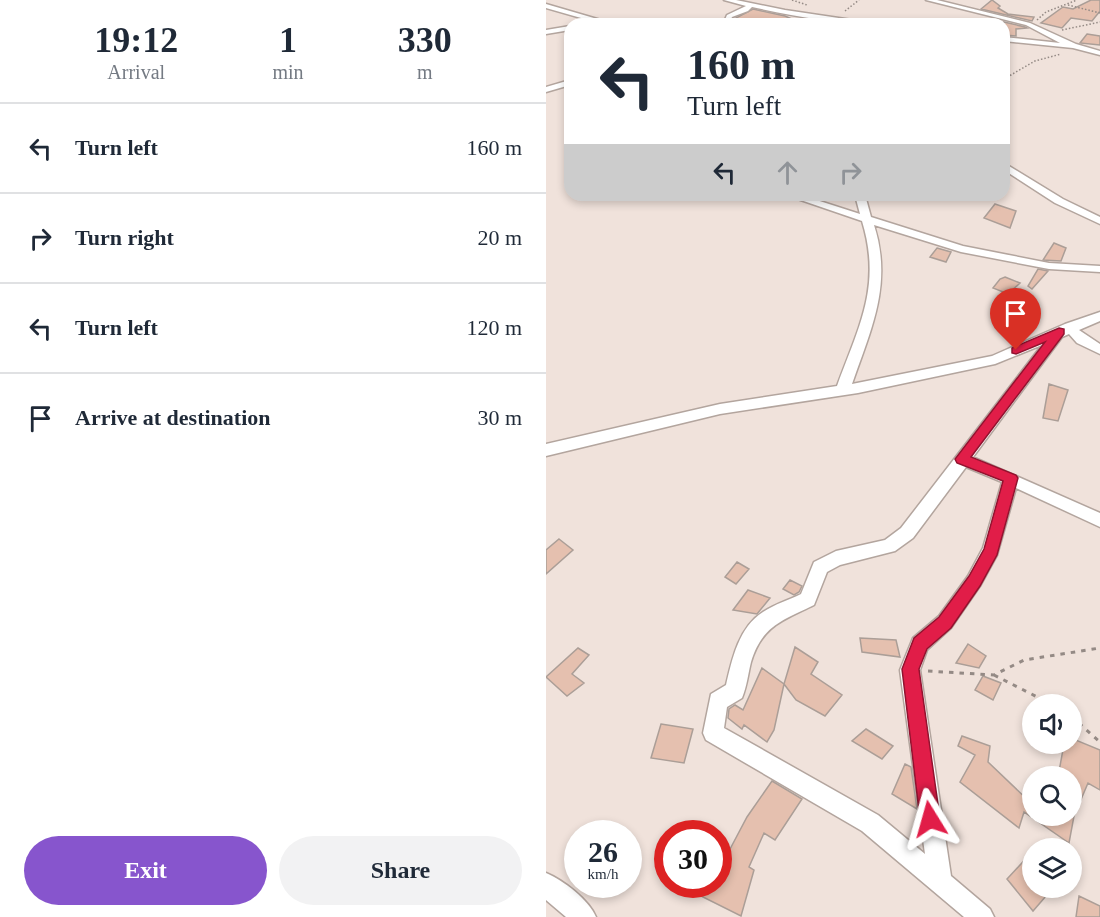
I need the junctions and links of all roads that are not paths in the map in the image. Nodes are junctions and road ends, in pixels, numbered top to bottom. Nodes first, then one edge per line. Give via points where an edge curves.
1 (728, 0) edge
2 (929, 0) edge
3 (750, 5) junction
4 (546, 6) edge
5 (587, 18) edge
6 (728, 18) edge
7 (830, 18) edge
8 (1000, 18) edge
9 (1010, 20) edge
10 (564, 29) edge
11 (546, 32) edge
12 (1010, 40) edge
13 (1072, 46) junction
14 (1100, 53) edge
15 (564, 84) edge
16 (546, 90) edge
17 (1010, 170) edge
18 (810, 201) edge
19 (862, 201) edge
20 (866, 219) junction
21 (1100, 221) edge
22 (1100, 269) edge
23 (1100, 316) edge
24 (1064, 329) junction
25 (1100, 350) edge
26 (840, 391) junction
27 (546, 450) edge
28 (962, 459) junction
29 (1011, 478) junction
30 (1100, 520) edge
31 (940, 882) junction
32 (546, 885) edge
33 (584, 917) edge
34 (982, 917) edge

1 - 3 street
2 - 8 street
3 - 6 street
3 - 7 street
4 - 5 street
9 - 13 street via 1032,26
10 - 11 street
12 - 13 street
13 - 14 street
15 - 16 street
17 - 21 street
18 - 20 street
19 - 20 street
20 - 22 street via 984,254 1068,269
20 - 26 street via 877,275 872,306
23 - 24 street
24 - 25 street
24 - 26 street via 995,360
24 - 28 street
26 - 27 street via 720,409
28 - 29 street
28 - 31 street via 907,533 889,546 836,558 820,567 808,599 765,621 748,644 739,665 735,691 718,701 713,733 870,824
29 - 30 street
29 - 31 street via 991,550 945,622 920,644 910,669
31 - 34 street
32 - 33 street

